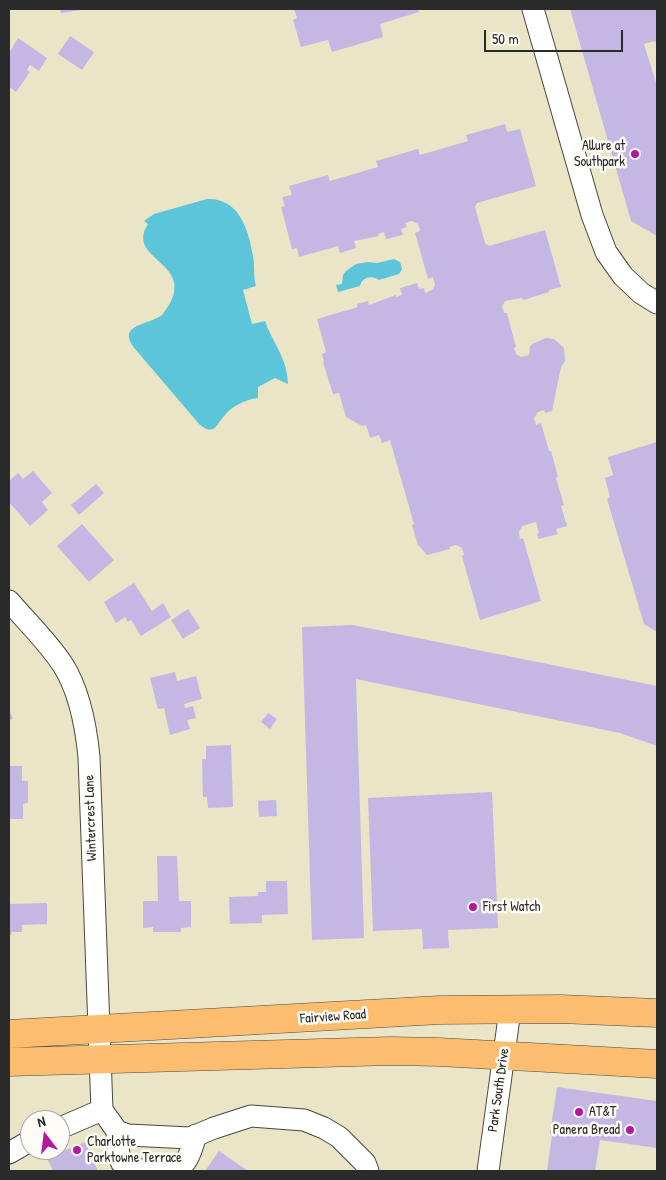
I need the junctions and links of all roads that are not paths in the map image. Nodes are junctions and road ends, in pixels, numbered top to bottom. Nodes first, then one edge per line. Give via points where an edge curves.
1 (533, 9) edge
2 (657, 303) edge
3 (9, 601) edge
4 (510, 1010) junction
5 (657, 1013) edge
6 (99, 1030) junction
7 (9, 1034) edge
8 (503, 1056) junction
9 (100, 1059) junction
10 (9, 1062) edge
11 (657, 1064) edge
12 (102, 1110) junction
13 (70, 1124) edge
14 (117, 1131) junction
15 (196, 1135) junction
16 (158, 1171) edge
17 (174, 1171) edge
18 (368, 1171) edge
19 (488, 1171) edge

1 - 2 street via 599,235 622,276
3 - 6 street, Wintercrest Lane via 63,666 85,728
4 - 5 main road, Fairview Road
4 - 6 main road, Fairview Road via 419,1011
4 - 8 street, Park South Drive
6 - 7 main road, Fairview Road
6 - 9 street, Wintercrest Lane
8 - 9 main road via 391,1051
8 - 11 main road
8 - 19 street, Park South Drive
9 - 10 main road
9 - 12 street, Wintercrest Lane
12 - 13 street
12 - 14 street
14 - 15 street via 128,1135 190,1138
14 - 16 street via 121,1164 128,1169
15 - 17 street via 189,1159
15 - 18 street via 251,1116 304,1120 339,1137

